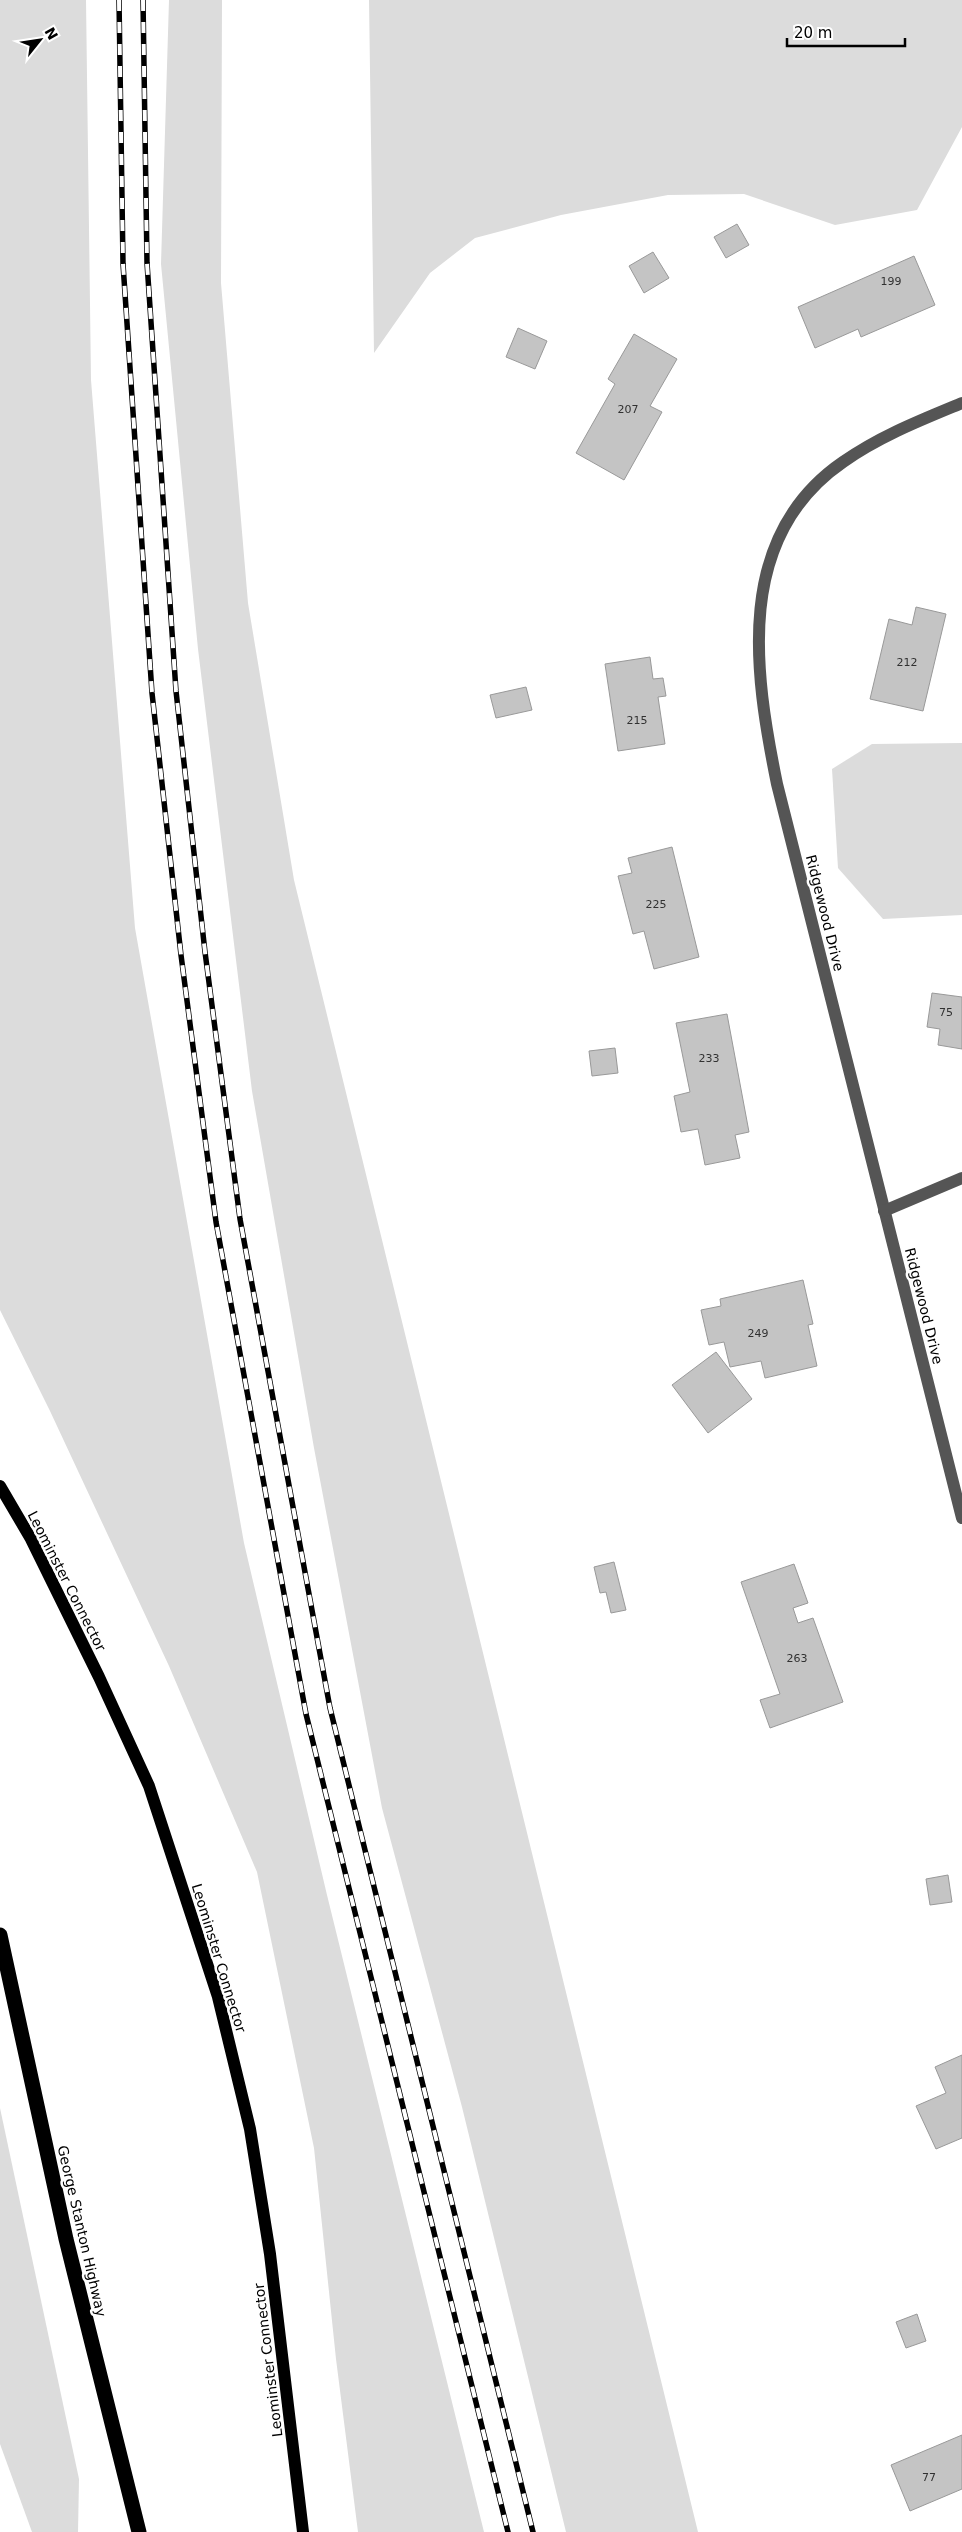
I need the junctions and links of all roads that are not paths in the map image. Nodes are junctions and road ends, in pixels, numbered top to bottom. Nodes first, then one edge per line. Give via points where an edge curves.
1 (962, 403) edge
2 (962, 1178) edge
3 (884, 1211) junction
4 (0, 1486) edge
5 (962, 1518) edge
6 (0, 1935) edge
7 (139, 2532) edge
8 (303, 2532) edge

1 - 3 street, Ridgewood Drive via 875,442 842,462 817,484 793,510 778,537 761,601 760,671 777,784
2 - 3 street
3 - 5 street, Ridgewood Drive
4 - 8 main road, Leominster Connector via 31,1539 149,1786 218,1998 250,2129 270,2254
6 - 7 highway, George Stanton Highway via 66,2239

